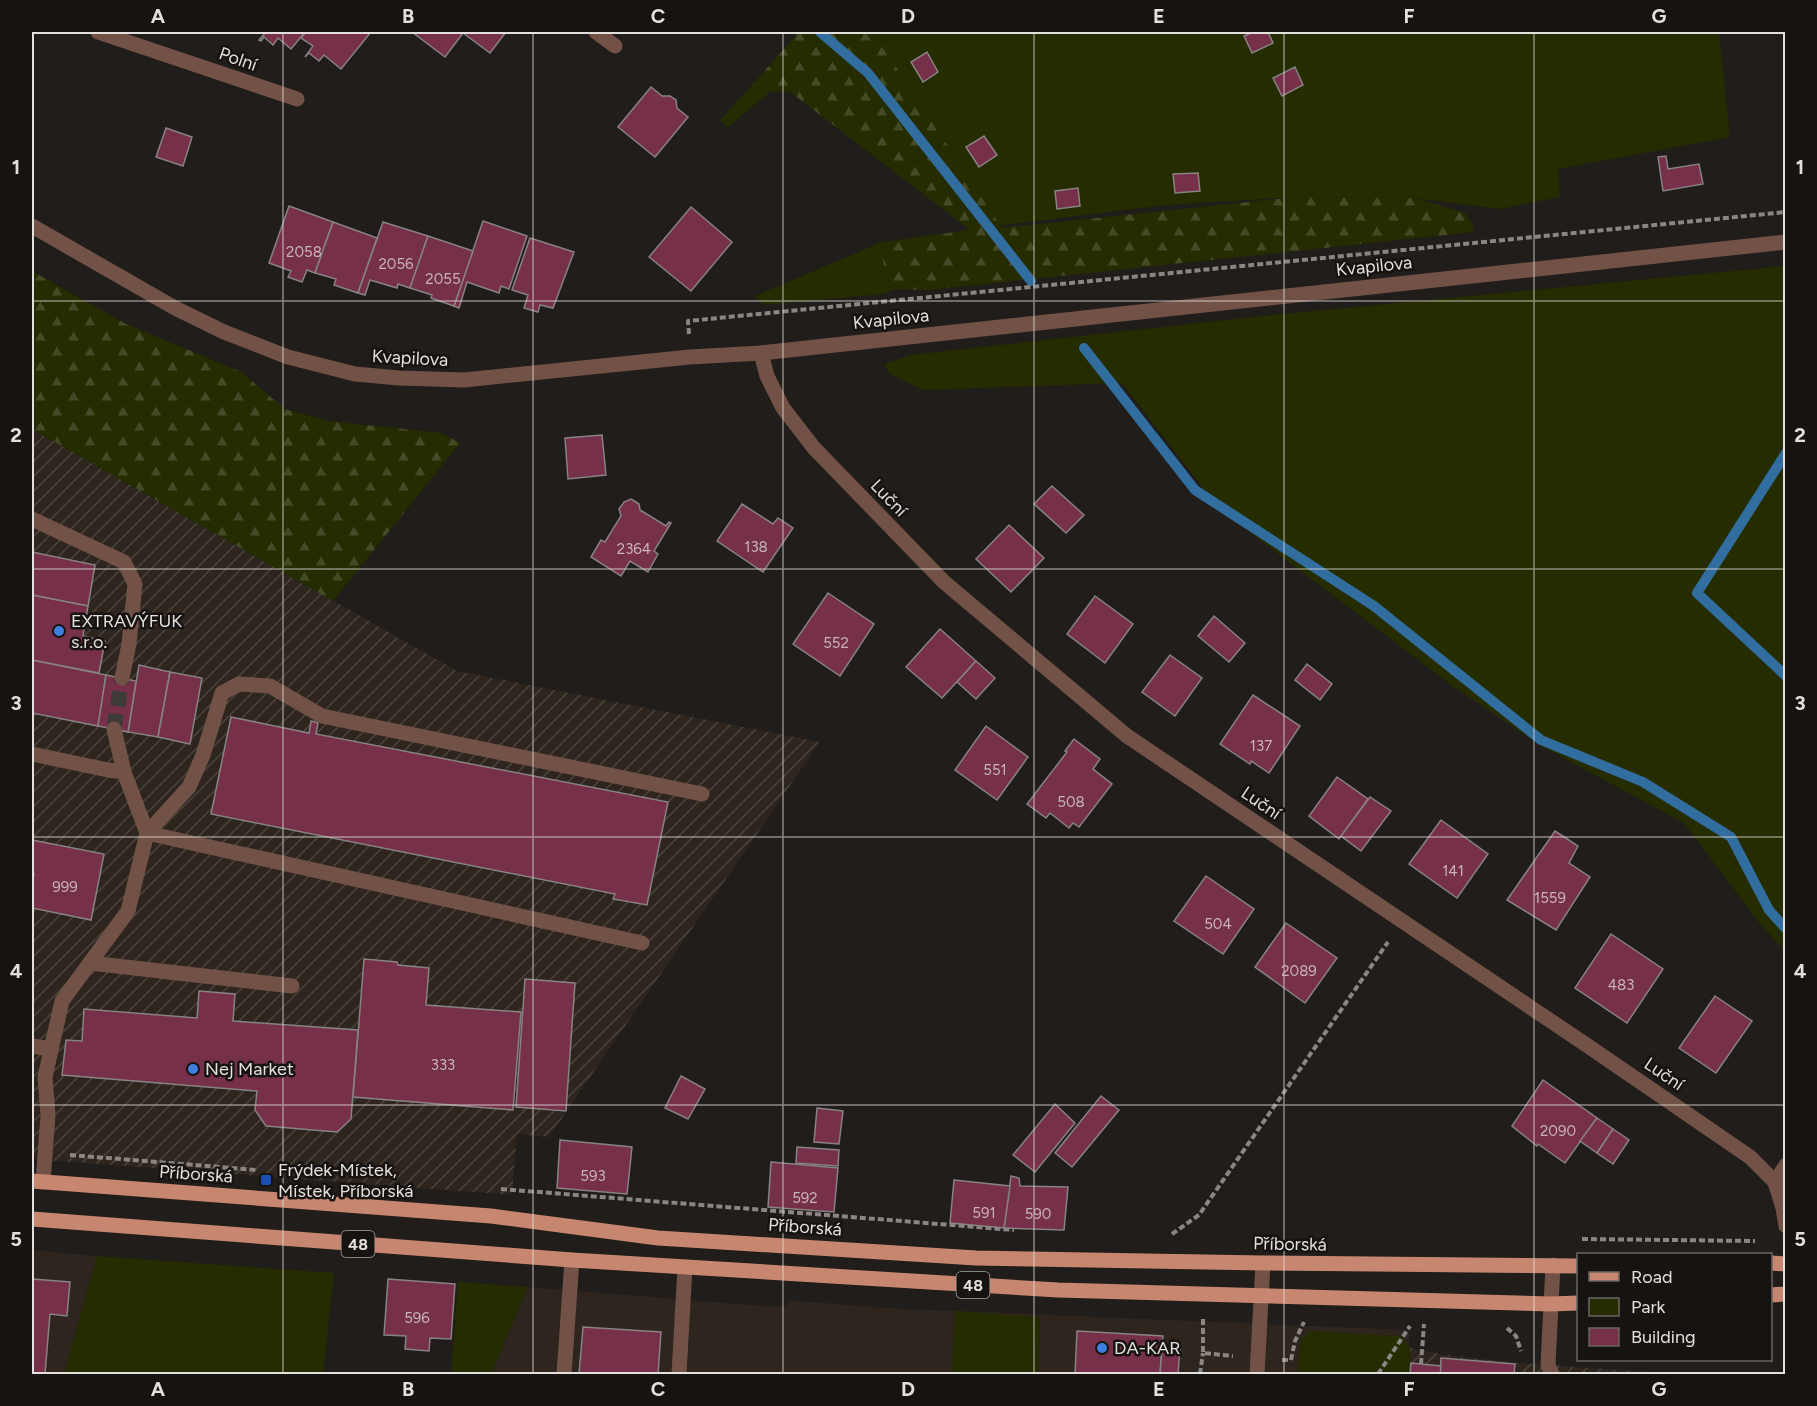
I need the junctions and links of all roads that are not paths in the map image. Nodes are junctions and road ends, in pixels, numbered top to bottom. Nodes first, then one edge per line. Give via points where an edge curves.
1 (98, 32) edge
2 (596, 32) edge
3 (615, 46) dead end
4 (297, 99) dead end
5 (32, 226) edge
6 (1785, 242) edge
7 (761, 353) junction
8 (32, 519) edge
9 (122, 678) tunnel mouth
10 (114, 729) tunnel mouth
11 (32, 754) edge
12 (124, 772) junction
13 (702, 794) dead end
14 (147, 833) junction
15 (642, 943) dead end
16 (90, 963) junction
17 (292, 986) dead end
18 (32, 1046) edge
19 (51, 1049) junction
20 (1785, 1165) edge
21 (37, 1181) edge
22 (1775, 1182) junction
23 (32, 1219) edge
24 (1785, 1226) edge
25 (572, 1260) junction
26 (1263, 1263) junction
27 (1553, 1265) junction
28 (1577, 1266) edge
29 (685, 1267) junction
30 (1261, 1296) junction
31 (1577, 1303) edge
32 (1551, 1304) junction
33 (564, 1374) edge
34 (679, 1374) edge
35 (1257, 1374) edge
36 (1552, 1374) edge

1 - 4 street, Polní
2 - 3 street
5 - 7 street, Kvapilova via 224,332 288,357 355,374 464,380
6 - 7 street, Kvapilova
7 - 22 street, Luční via 766,376 783,408 814,448 944,582 1127,736 1750,1157
8 - 9 street via 124,562 135,584
10 - 12 street
11 - 12 street
12 - 14 street
13 - 14 street via 322,716 270,686 239,684 222,693 189,787
14 - 15 street
14 - 16 street via 128,911
16 - 17 street
16 - 19 street via 62,1001
18 - 19 street
19 - 21 street via 45,1077 46,1153
20 - 22 street
21 - 26 main road, Příborská / 48 via 491,1216 658,1238 976,1257
22 - 24 street, Luční
23 - 25 main road, 48
25 - 29 main road, 48
25 - 33 street
26 - 27 main road, Příborská / 48
26 - 30 street
27 - 28 main road, Příborská / 48
27 - 32 street
29 - 30 main road, 48 via 1058,1290
29 - 34 street
30 - 32 main road, 48
30 - 35 street
31 - 32 main road, 48
32 - 36 street via 1548,1365

